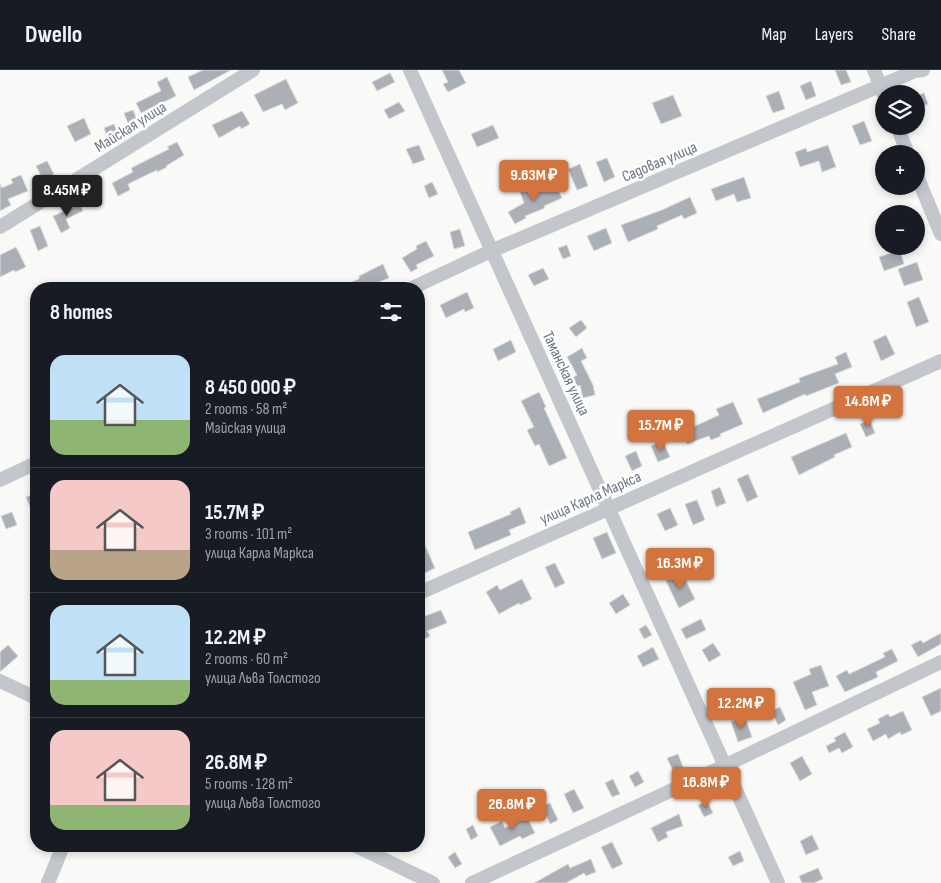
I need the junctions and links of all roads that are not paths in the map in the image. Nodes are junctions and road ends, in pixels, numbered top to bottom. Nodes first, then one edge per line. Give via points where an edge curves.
1 (253, 70) edge
2 (410, 70) edge
3 (874, 70) edge
4 (923, 70) edge
5 (880, 85) edge
6 (892, 85) edge
7 (875, 94) edge
8 (925, 195) edge
9 (0, 227) edge
10 (941, 234) edge
11 (491, 251) junction
12 (425, 282) edge
13 (941, 361) edge
14 (30, 466) edge
15 (0, 480) edge
16 (609, 507) junction
17 (425, 590) edge
18 (941, 662) edge
19 (0, 681) edge
20 (30, 695) edge
21 (724, 766) junction
22 (61, 852) edge
23 (368, 852) edge
24 (48, 883) edge
25 (433, 883) edge
26 (472, 883) edge
27 (778, 883) edge

1 - 9 street, Майская улица
2 - 11 street, Таманская улица
3 - 5 street
4 - 6 street, Садовая улица via 915,71
7 - 11 street, Садовая улица
8 - 10 street
11 - 12 street, Садовая улица
11 - 16 street, Таманская улица
13 - 16 street, улица Карла Маркса
14 - 15 street
16 - 17 street, улица Карла Маркса
16 - 21 street, Таманская улица
18 - 21 street
19 - 20 street
21 - 26 street
21 - 27 street, Таманская улица
22 - 24 street
23 - 25 street

